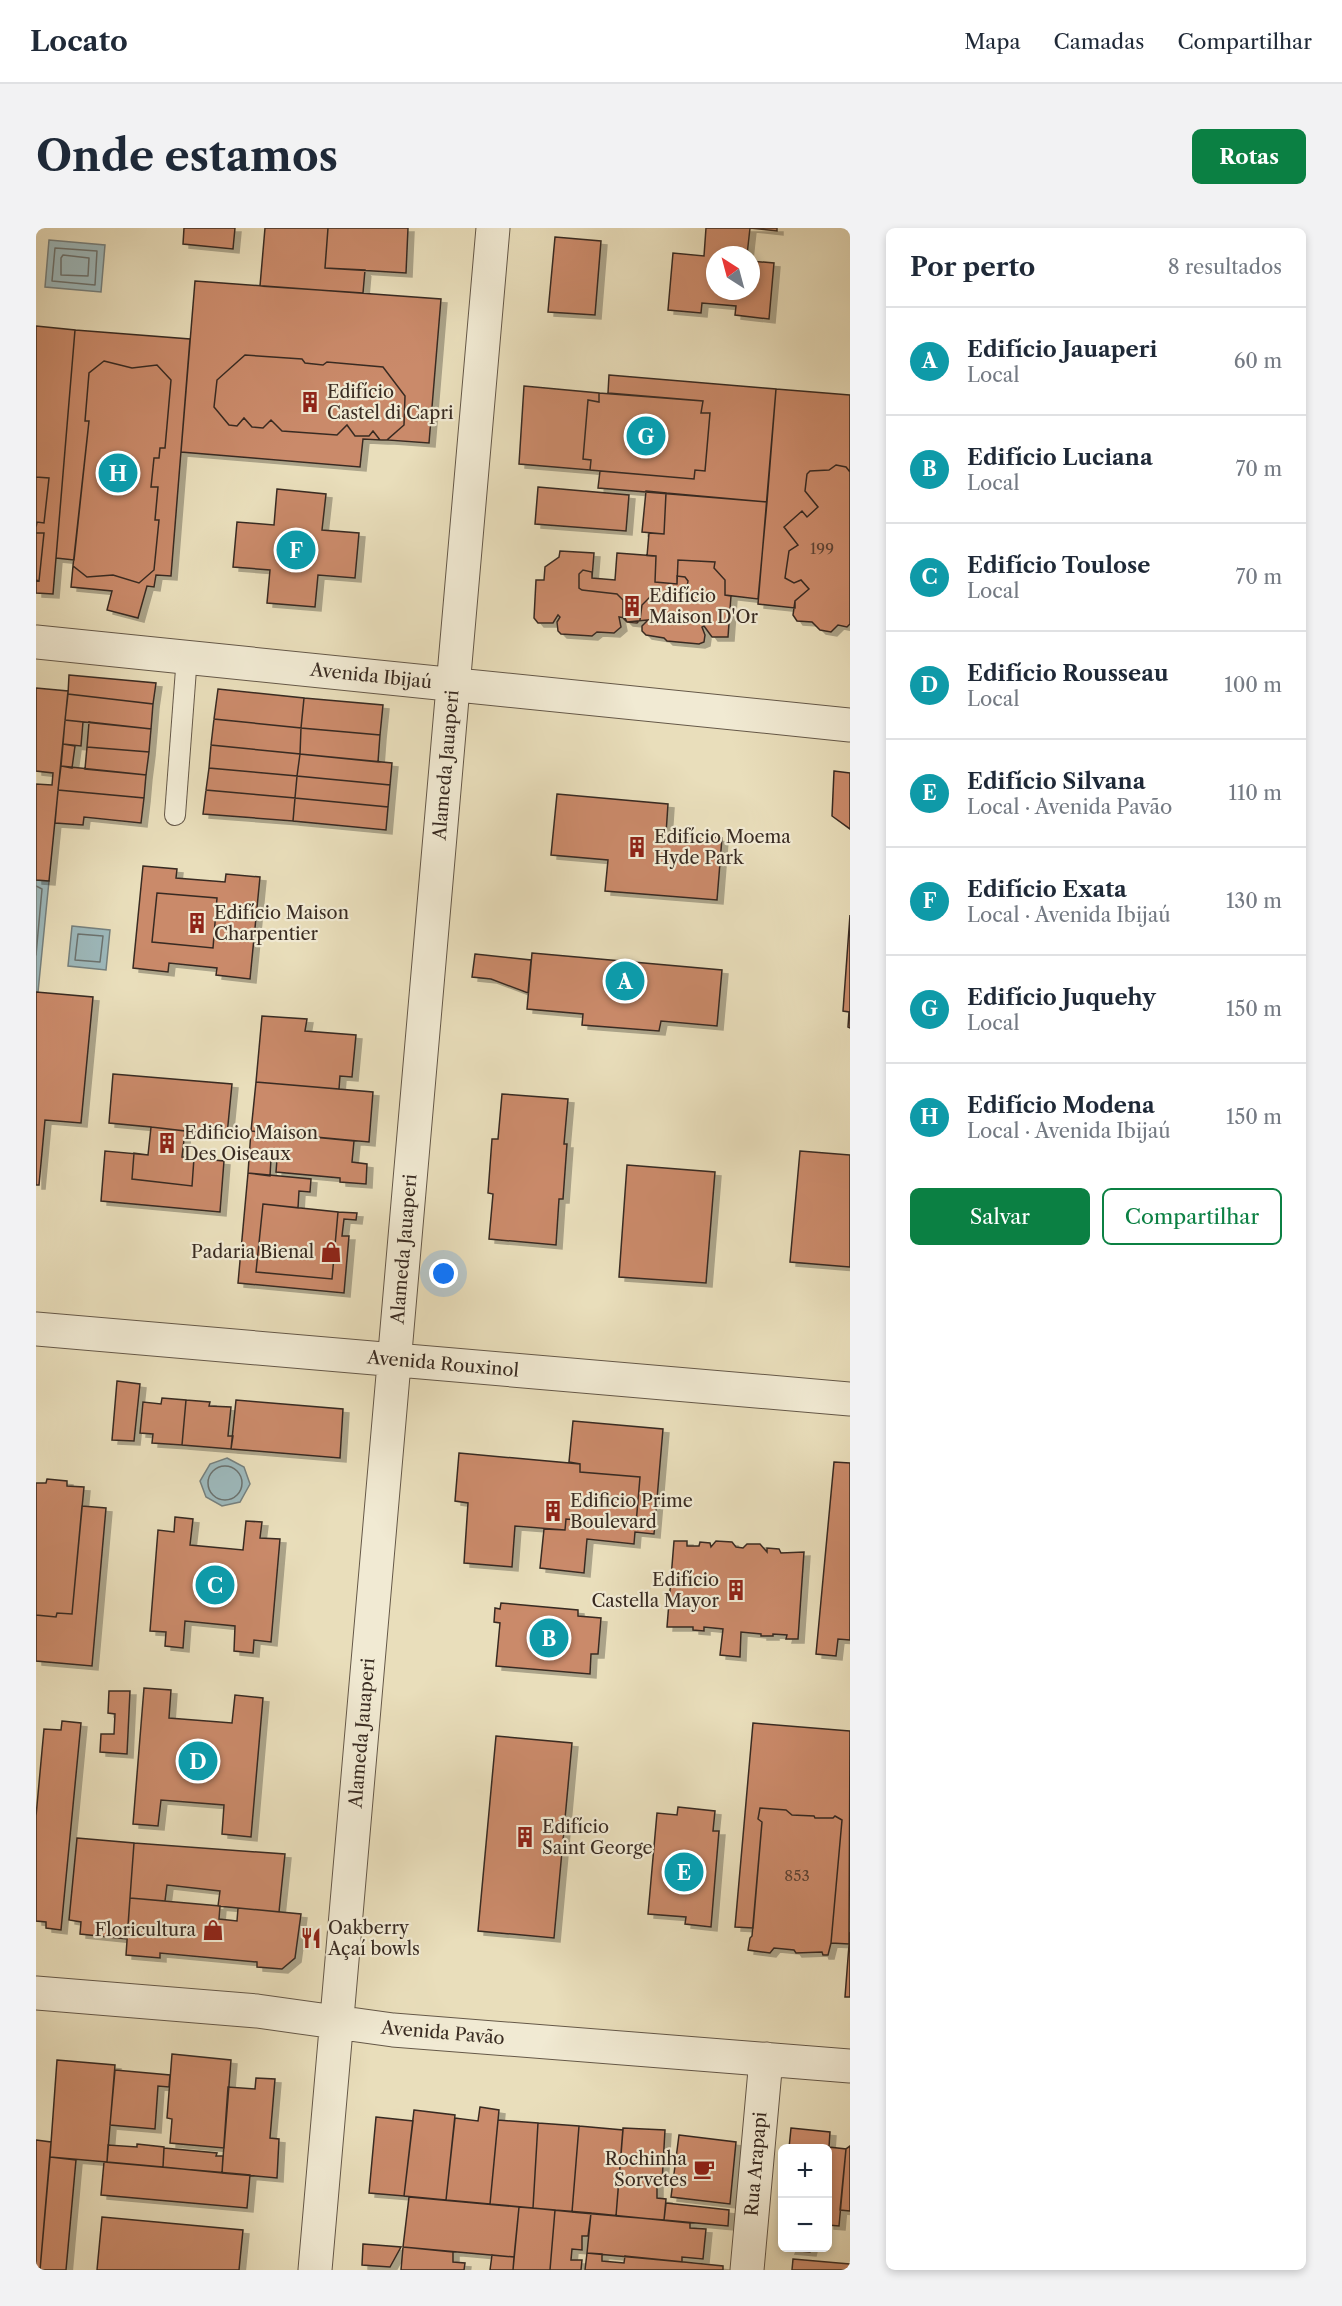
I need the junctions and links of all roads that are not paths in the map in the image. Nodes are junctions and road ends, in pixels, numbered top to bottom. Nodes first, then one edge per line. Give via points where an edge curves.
1 (493, 228) edge
2 (36, 642) edge
3 (187, 656) junction
4 (453, 685) junction
5 (850, 724) edge
6 (175, 815) dead end
7 (36, 1329) edge
8 (394, 1360) junction
9 (850, 1399) edge
10 (36, 1993) edge
11 (337, 2022) junction
12 (766, 2059) junction
13 (850, 2066) edge
14 (315, 2270) edge
15 (747, 2270) edge

1 - 4 street, Alameda Jauaperi
2 - 3 street, Avenida Ibijaú
3 - 4 street, Avenida Ibijaú
3 - 6 lane
4 - 5 street, Avenida Ibijaú
4 - 8 street, Alameda Jauaperi
7 - 8 street, Avenida Rouxinol
8 - 9 street, Avenida Rouxinol
8 - 11 street, Alameda Jauaperi
10 - 11 street, Avenida Pavão via 262,2011
11 - 12 street, Avenida Pavão via 393,2030
11 - 14 street, Alameda Jauaperi
12 - 13 street, Avenida Pavão
12 - 15 street, Rua Arapapi

